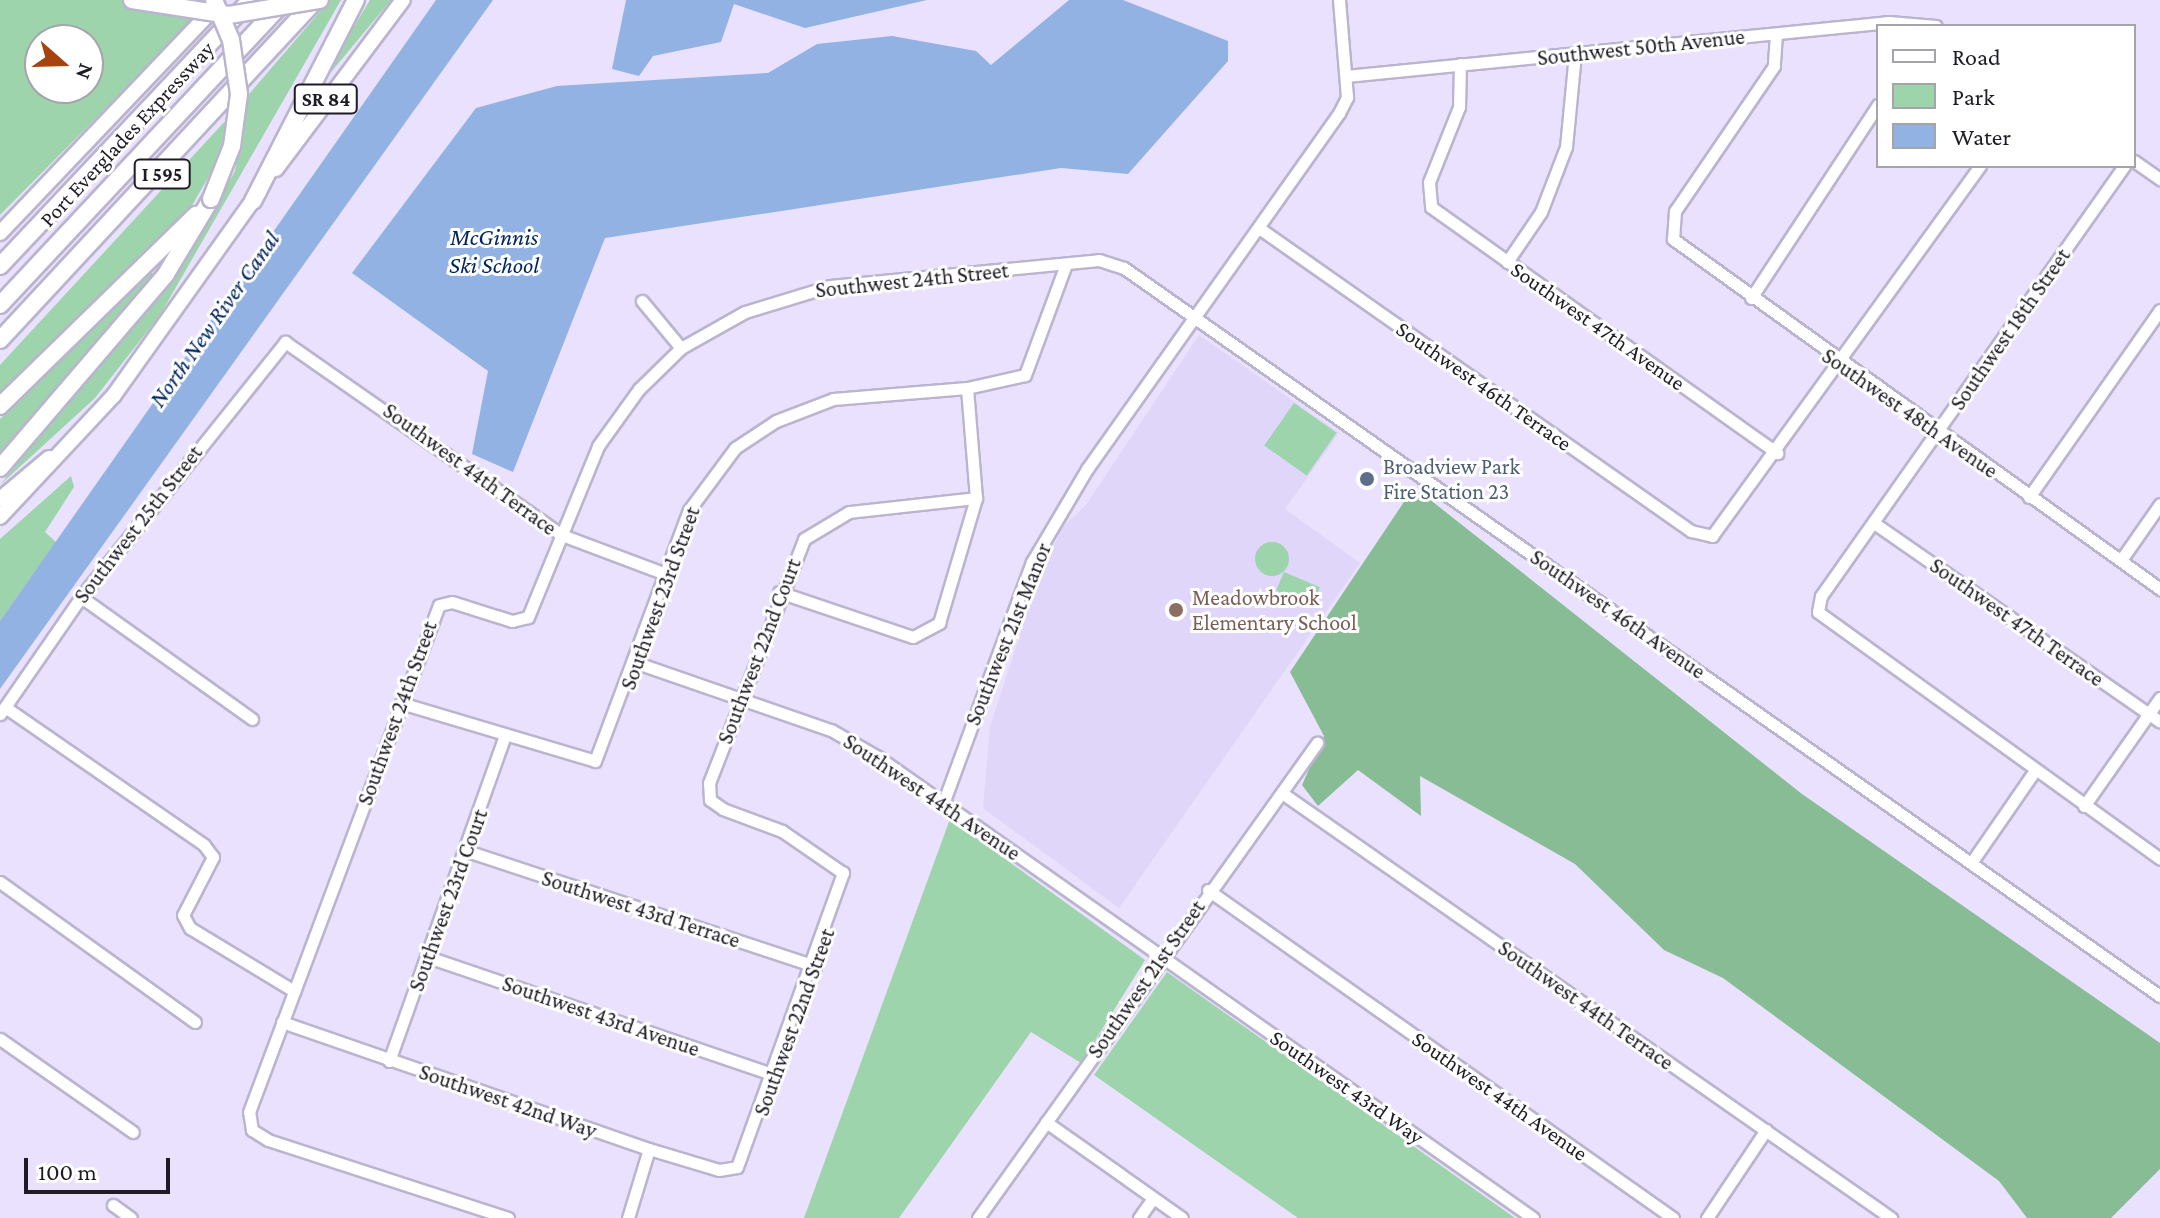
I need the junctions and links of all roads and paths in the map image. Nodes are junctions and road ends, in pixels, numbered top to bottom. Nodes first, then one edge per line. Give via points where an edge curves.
1 (132, 0) edge
2 (214, 0) edge
3 (222, 0) edge
4 (251, 0) edge
5 (285, 0) edge
6 (318, 0) edge
7 (356, 0) edge
8 (403, 0) edge
9 (1339, 0) edge
10 (1876, 25) edge
11 (1776, 34) junction
12 (1575, 54) junction
13 (1460, 64) junction
14 (1346, 76) junction
15 (1876, 108) edge
16 (2136, 162) edge
17 (1979, 168) edge
18 (2123, 168) edge
19 (2160, 179) edge
20 (211, 199) junction
21 (253, 201) junction
22 (1259, 228) junction
23 (0, 231) edge
24 (1507, 262) junction
25 (1066, 264) junction
26 (0, 266) edge
27 (1751, 298) junction
28 (642, 301) dead end
29 (0, 303) edge
30 (2160, 310) edge
31 (1196, 317) junction
32 (0, 340) edge
33 (285, 342) joint
34 (681, 348) junction
35 (1841, 365) junction
36 (967, 388) junction
37 (114, 395) junction
38 (0, 406) edge
39 (1937, 431) junction
40 (1777, 453) junction
41 (0, 468) edge
42 (2029, 497) junction
43 (976, 498) junction
44 (0, 499) edge
45 (2160, 504) edge
46 (0, 517) edge
47 (1874, 523) junction
48 (562, 535) junction
49 (2121, 560) junction
50 (666, 574) junction
51 (2160, 589) edge
52 (779, 592) junction
53 (81, 597) junction
54 (637, 663) junction
55 (742, 697) junction
56 (2160, 698) edge
57 (401, 703) junction
58 (2, 710) edge
59 (2149, 714) junction
60 (252, 719) dead end
61 (2160, 722) edge
62 (504, 738) junction
63 (1317, 743) dead end
64 (2033, 773) junction
65 (1282, 793) junction
66 (944, 801) junction
67 (2084, 806) junction
68 (467, 851) junction
69 (2160, 859) edge
70 (1971, 863) junction
71 (843, 873) joint
72 (0, 882) edge
73 (1208, 890) junction
74 (1161, 956) junction
75 (428, 957) junction
76 (815, 966) junction
77 (294, 991) junction
78 (2160, 996) edge
79 (195, 1022) dead end
80 (282, 1022) junction
81 (0, 1039) edge
82 (389, 1061) junction
83 (775, 1075) junction
84 (1046, 1122) junction
85 (1766, 1130) junction
86 (133, 1132) dead end
87 (649, 1149) junction
88 (737, 1167) joint
89 (1153, 1198) junction
90 (113, 1205) dead end
91 (131, 1218) edge
92 (508, 1218) edge
93 (628, 1218) edge
94 (978, 1218) edge
95 (1139, 1218) edge
96 (1182, 1218) edge
97 (1533, 1218) edge
98 (1673, 1218) edge
99 (1707, 1218) edge
100 (1891, 1218) edge

1 - 6 highway, bridge via 229,15
2 - 20 highway, bridge via 231,40 239,94 232,146
3 - 23 main road
4 - 26 highway, Port Everglades Expressway / I 595
5 - 29 highway
6 - 32 highway, I 595
7 - 21 highway
8 - 21 main road, SR 84
9 - 14 street
10 - 11 street, Southwest 50th Avenue
11 - 12 street, Southwest 50th Avenue
11 - 27 street, Southwest 48th Avenue via 1774,66 1675,211 1672,227 1673,239
12 - 13 street, Southwest 50th Avenue
12 - 24 street via 1566,147 1541,212
13 - 14 street, Southwest 50th Avenue
13 - 24 street, Southwest 47th Avenue via 1451,141 1427,194 1442,219
14 - 22 street via 1339,113
15 - 27 street
16 - 19 street
17 - 35 street
18 - 39 street, Southwest 18th Street
20 - 38 highway via 118,298
20 - 41 highway via 166,274
21 - 37 main road, SR 84
22 - 31 street
22 - 40 street, Southwest 46th Terrace via 1691,531 1712,536
24 - 40 street, Southwest 47th Avenue
25 - 31 street, Southwest 46th Avenue via 1116,264
25 - 34 street, Southwest 24th Street via 830,286 745,312
25 - 36 street via 1025,375
27 - 35 street, Southwest 48th Avenue
28 - 34 street
30 - 42 street
31 - 66 street, Southwest 21st Manor via 1087,469 1032,562
31 - 70 street, Southwest 46th Avenue
33 - 48 street, Southwest 44th Terrace
33 - 53 street, Southwest 25th Street
34 - 48 street, Southwest 24th Street via 620,410
35 - 39 street, Southwest 48th Avenue
35 - 40 street
36 - 43 street
36 - 50 street, Southwest 23rd Street via 833,399 776,421 735,448 709,479
37 - 44 main road
37 - 46 main road, SR 84
39 - 42 street, Southwest 48th Avenue
39 - 47 street, Southwest 18th Street
42 - 49 street, Southwest 48th Avenue
43 - 52 street, Southwest 22nd Court via 849,512 819,525 791,559
43 - 52 street via 939,623 927,634 913,637
45 - 49 street
47 - 59 street, Southwest 47th Terrace
47 - 64 street, Southwest 18th Street via 1821,596 1818,612
48 - 50 street, Southwest 44th Terrace
48 - 57 street, Southwest 24th Street via 528,617 512,621 452,602 439,605
49 - 51 street, Southwest 48th Avenue
50 - 54 street, Southwest 23rd Street
52 - 55 street, Southwest 22nd Court
53 - 58 street, Southwest 25th Street
53 - 60 street
54 - 55 street, Southwest 44th Avenue
54 - 62 street, Southwest 23rd Street via 595,761
55 - 66 street, Southwest 44th Avenue via 831,730
55 - 71 street, Southwest 22nd Court via 709,783 710,800 782,831
56 - 59 street
57 - 62 street
57 - 77 street, Southwest 24th Street
58 - 77 street via 213,857 183,915 190,928
59 - 61 street, Southwest 47th Terrace
59 - 67 street
62 - 68 street, Southwest 23rd Court
63 - 65 street, Southwest 21st Street
64 - 67 street
64 - 70 street
65 - 73 street, Southwest 21st Street
65 - 85 street, Southwest 44th Terrace
66 - 74 street, Southwest 44th Avenue
67 - 69 street
68 - 75 street, Southwest 23rd Court
68 - 76 street, Southwest 43rd Terrace
70 - 78 street, Southwest 46th Avenue
71 - 76 street, Southwest 22nd Street
72 - 79 street
73 - 74 street, Southwest 21st Street
73 - 98 street, Southwest 44th Avenue
74 - 84 street, Southwest 21st Street
74 - 97 street, Southwest 43rd Way
75 - 82 street, Southwest 23rd Court
75 - 83 street, Southwest 43rd Avenue
76 - 83 street, Southwest 22nd Street
77 - 80 street, Southwest 24th Street
80 - 82 street, Southwest 42nd Way
80 - 92 street, Southwest 24th Street via 249,1112 252,1130
81 - 86 street
82 - 87 street, Southwest 42nd Way
83 - 88 street, Southwest 22nd Street
84 - 89 street
84 - 94 street, Southwest 21st Street
85 - 99 street
85 - 100 street, Southwest 44th Terrace
87 - 88 street, Southwest 42nd Way via 719,1170
87 - 93 street
89 - 95 street
89 - 96 street
90 - 91 street

